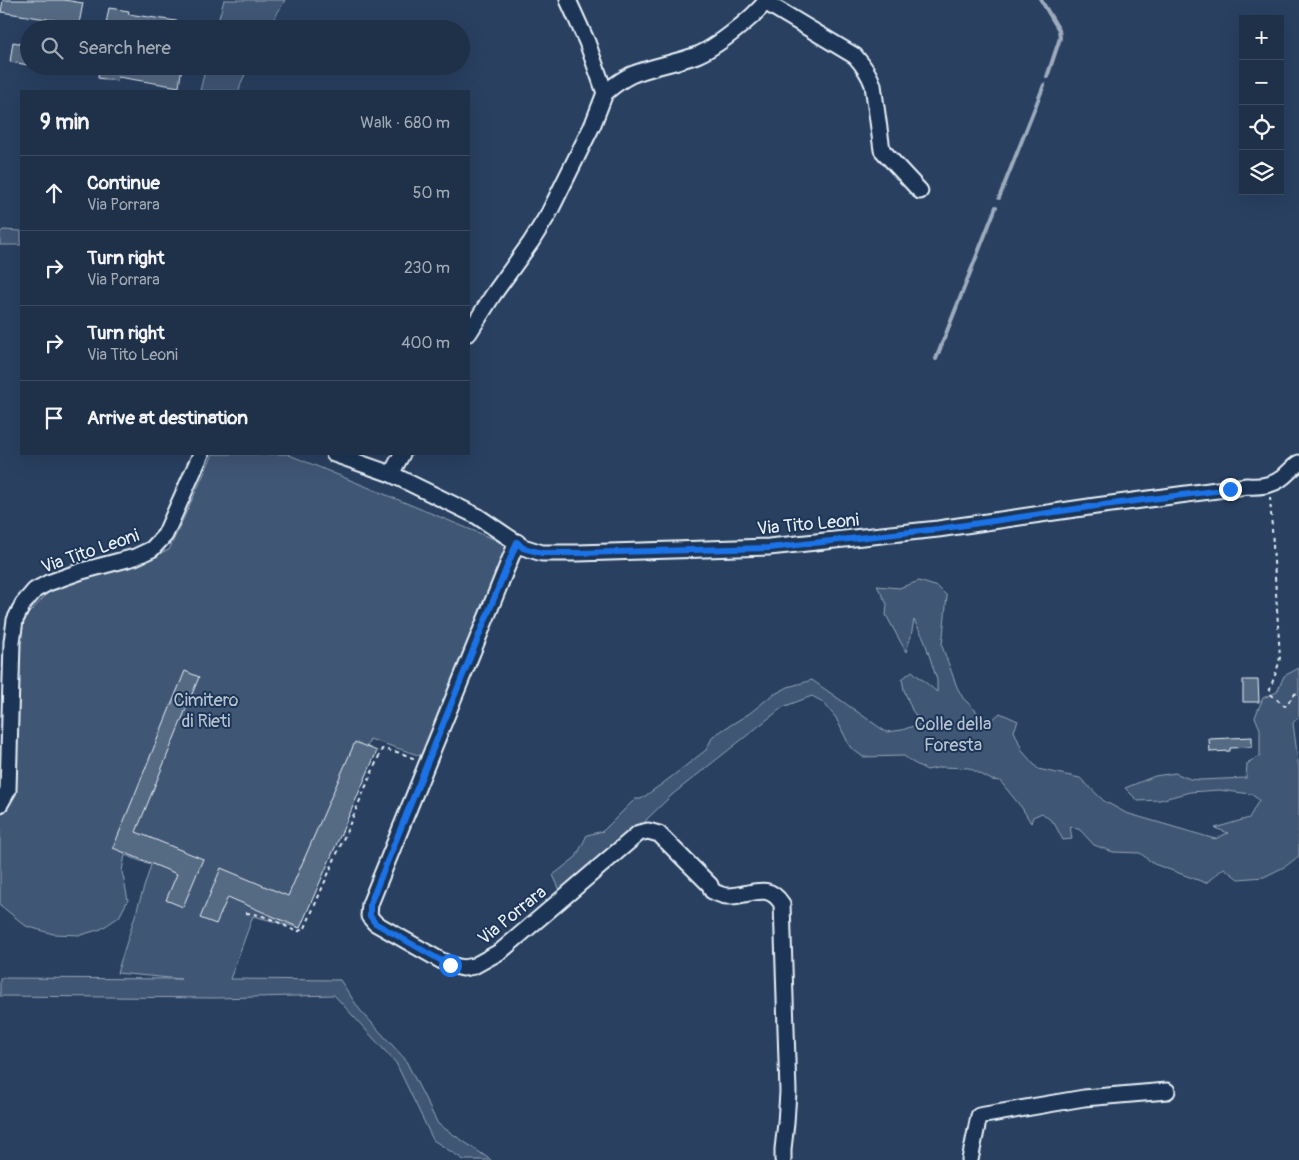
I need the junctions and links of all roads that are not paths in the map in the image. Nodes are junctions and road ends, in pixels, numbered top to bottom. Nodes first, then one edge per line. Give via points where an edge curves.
1 (568, 0) edge
2 (766, 1) edge
3 (605, 93) junction
4 (920, 191) dead end
5 (470, 331) edge
6 (201, 455) edge
7 (337, 455) edge
8 (401, 455) edge
9 (1299, 463) edge
10 (391, 474) junction
11 (517, 542) junction
12 (0, 804) edge
13 (1167, 1091) dead end
14 (783, 1160) edge
15 (970, 1160) edge

1 - 3 street
2 - 3 street via 734,31 700,54 632,75
2 - 4 street via 854,56 864,66 872,85 882,150
3 - 5 street via 593,124 540,228
6 - 12 street, Via Tito Leoni via 165,535 152,549 136,557 48,583 35,590 22,604 15,620 12,642 8,790
7 - 10 street, Via Tito Leoni
8 - 10 street
9 - 11 street, Via Tito Leoni via 1282,478 1259,487 769,548 542,553 523,548
10 - 11 street, Via Tito Leoni via 477,516
11 - 14 street, Via Porrara via 370,904 370,916 375,923 450,965 474,966 501,951 639,833 648,830 659,834 710,885 712,891 726,896 762,891 777,896 782,904 788,1092
13 - 15 street via 1084,1098 980,1116

